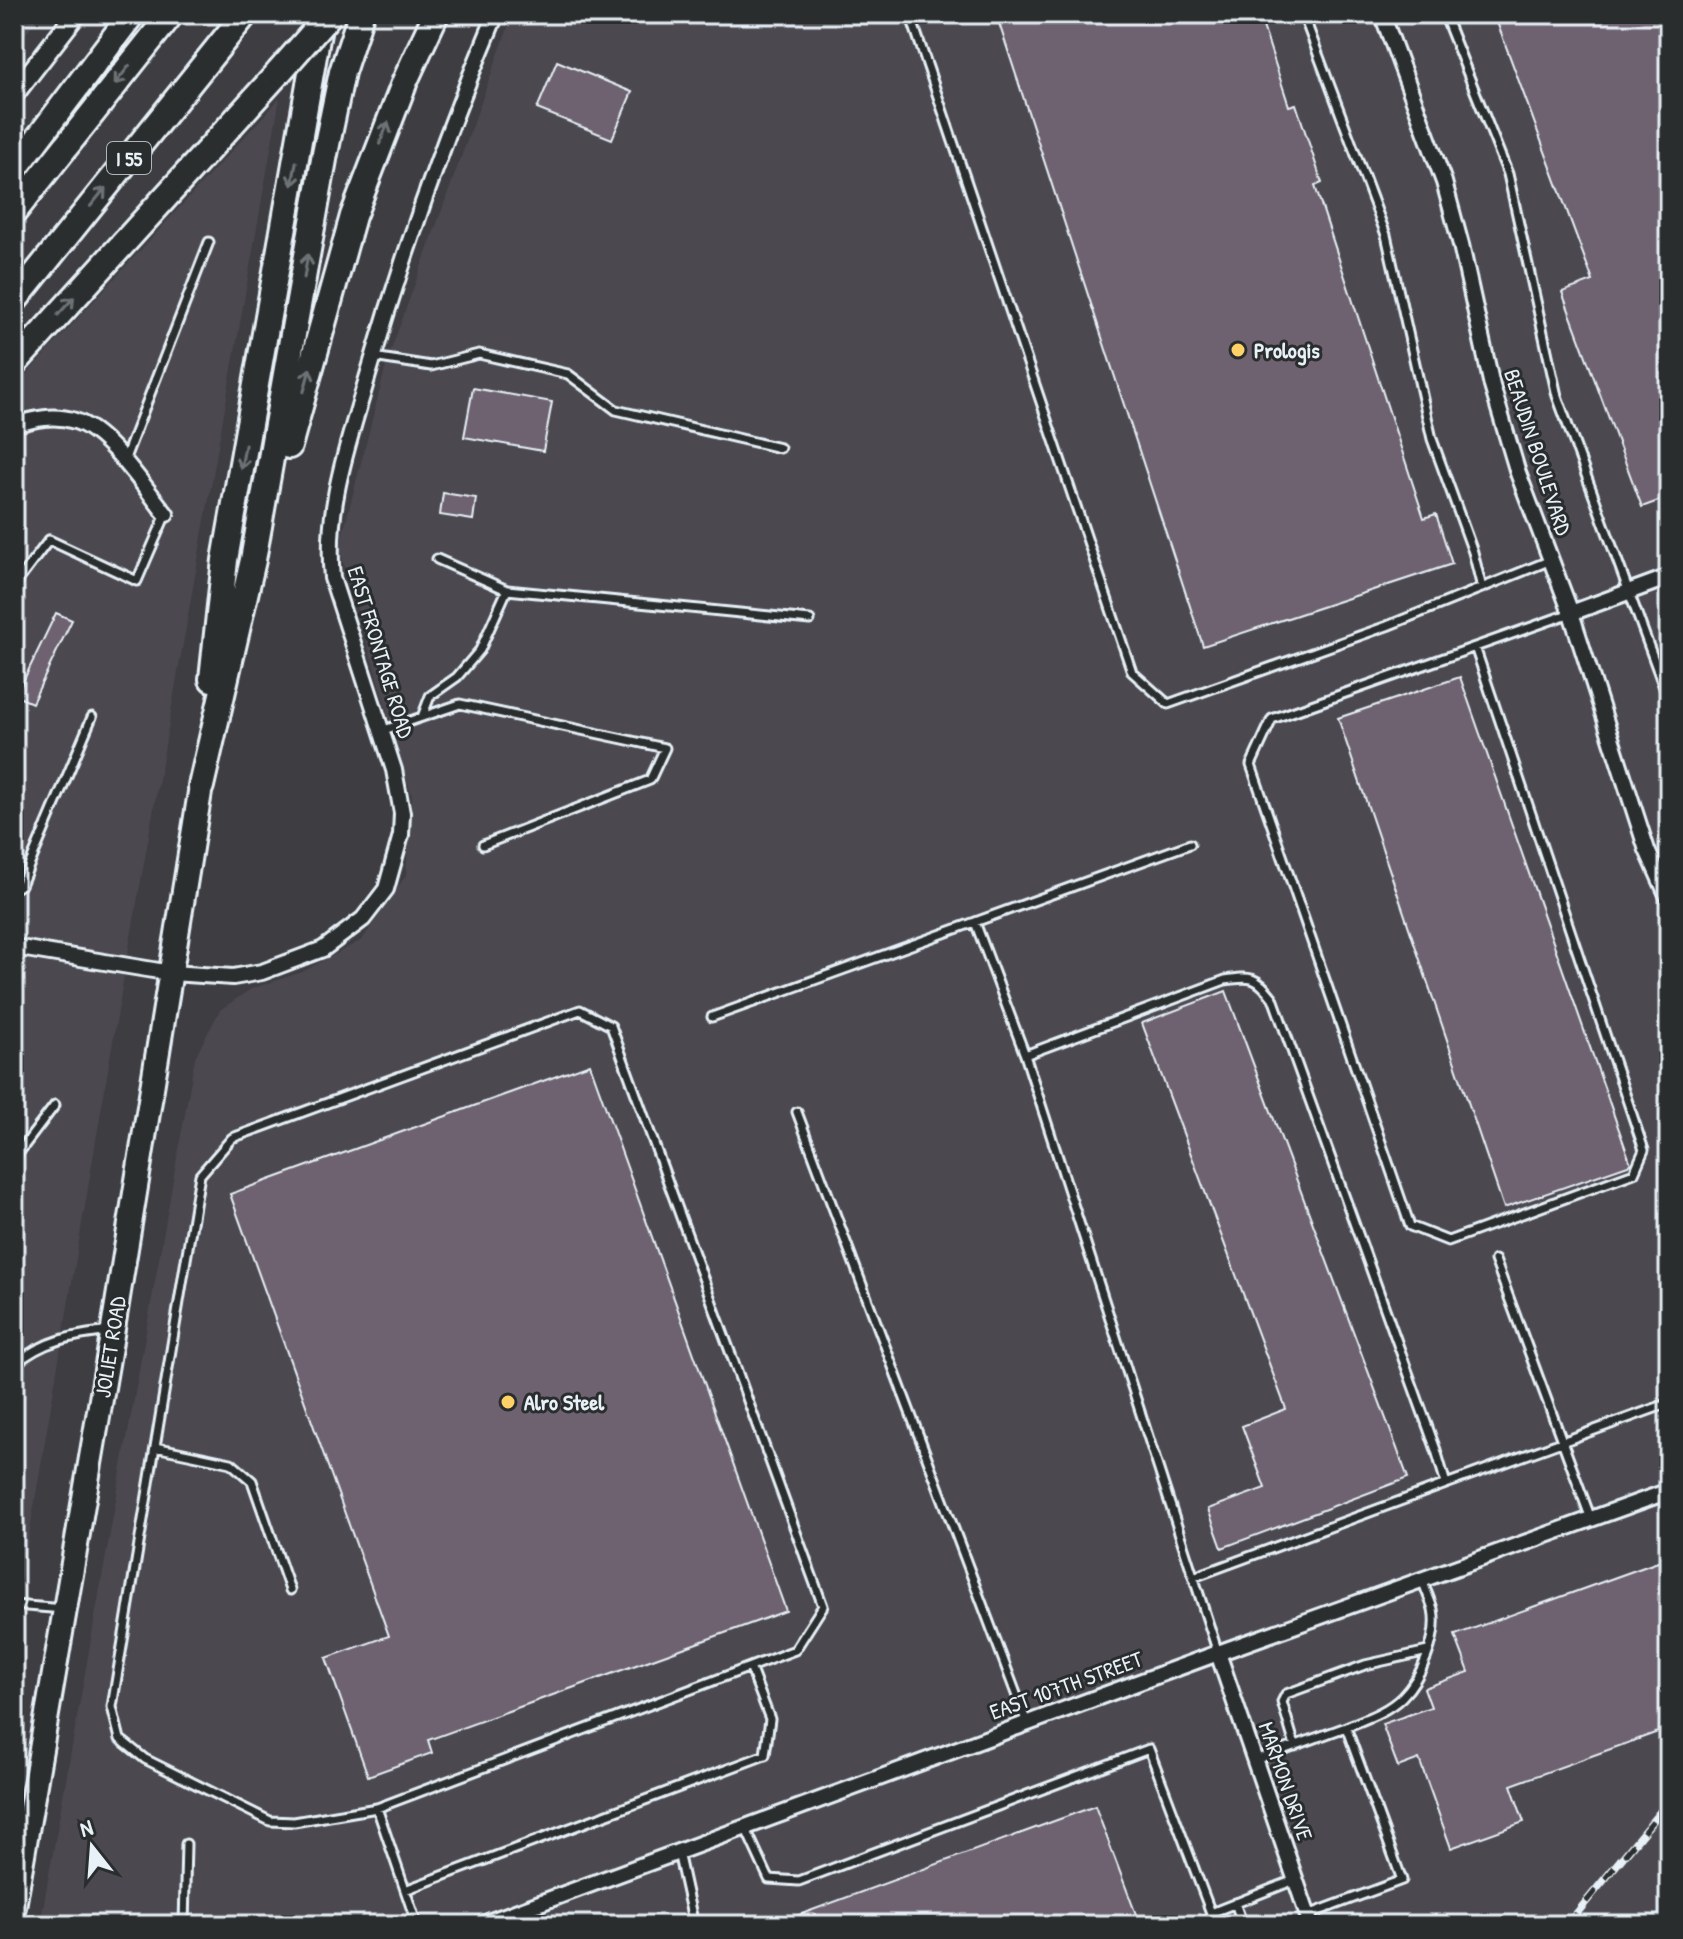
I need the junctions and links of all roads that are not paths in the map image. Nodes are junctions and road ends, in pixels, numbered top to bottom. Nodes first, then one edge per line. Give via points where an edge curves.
1 (76, 14) edge
2 (132, 14) edge
3 (171, 14) edge
4 (245, 14) edge
5 (321, 14) edge
6 (330, 14) edge
7 (361, 14) edge
8 (436, 14) edge
9 (496, 14) edge
10 (910, 14) edge
11 (1303, 14) edge
12 (1382, 14) edge
13 (1444, 14) edge
14 (14, 94) edge
15 (14, 170) edge
16 (14, 212) edge
17 (209, 242) dead end
18 (14, 301) edge
19 (373, 357) junction
20 (14, 364) edge
21 (14, 425) edge
22 (780, 448) dead end
23 (124, 463) junction
24 (166, 514) joint
25 (437, 559) dead end
26 (1551, 560) junction
27 (1669, 577) edge
28 (14, 586) edge
29 (1482, 588) junction
30 (507, 590) junction
31 (1630, 592) junction
32 (1571, 613) junction
33 (810, 620) dead end
34 (1475, 647) junction
35 (221, 699) junction
36 (1669, 701) edge
37 (92, 717) dead end
38 (422, 717) junction
39 (381, 731) junction
40 (201, 786) junction
41 (1190, 844) dead end
42 (483, 845) dead end
43 (14, 888) edge
44 (1669, 899) edge
45 (975, 922) junction
46 (14, 947) edge
47 (171, 973) junction
48 (712, 1017) dead end
49 (1025, 1055) junction
50 (55, 1105) dead end
51 (797, 1112) dead end
52 (14, 1159) edge
53 (1495, 1260) dead end
54 (113, 1330) junction
55 (14, 1365) edge
56 (1669, 1403) edge
57 (1563, 1443) junction
58 (155, 1447) junction
59 (1446, 1484) junction
60 (1669, 1491) edge
61 (1591, 1519) junction
62 (1194, 1577) junction
63 (1422, 1579) junction
64 (290, 1590) dead end
65 (14, 1605) edge
66 (65, 1609) junction
67 (1428, 1651) junction
68 (1218, 1653) junction
69 (750, 1667) junction
70 (1027, 1723) junction
71 (1346, 1727) junction
72 (1295, 1746) junction
73 (1255, 1760) junction
74 (377, 1808) junction
75 (745, 1827) junction
76 (186, 1844) dead end
77 (678, 1852) junction
78 (1297, 1879) junction
79 (405, 1890) junction
80 (1235, 1903) junction
81 (14, 1907) edge
82 (1211, 1913) junction
83 (1310, 1920) edge
84 (184, 1925) edge
85 (417, 1925) edge
86 (480, 1925) edge
87 (694, 1925) edge
88 (1211, 1925) edge
89 (1243, 1925) edge

1 - 14 street
2 - 15 highway
3 -> 16 highway, I 55
18 -> 4 highway, I 55
5 -> 40 highway via 225,560
20 -> 6 highway, bridge
35 -> 7 highway via 253,560 325,154
35 -> 8 highway via 353,216
9 - 19 street, EAST FRONTAGE ROAD via 435,167
10 - 29 lane via 1132,672 1168,704
11 - 29 lane via 1386,235 1432,439
12 - 26 street, BEAUDIN BOULEVARD via 1444,182 1492,386
13 - 31 lane via 1508,174 1557,396
17 - 23 lane
19 - 22 lane via 431,366 479,354 568,374 616,410
19 - 39 street, EAST FRONTAGE ROAD via 333,502 329,549 336,592
21 - 23 street via 35,418 75,420
23 - 24 street
24 - 28 lane via 137,581 49,540
25 - 30 lane
26 - 29 lane
26 - 32 street, BEAUDIN BOULEVARD
27 - 31 street
30 - 33 lane
30 - 38 lane via 480,650 457,677 430,696
31 - 32 street
31 - 36 lane
32 - 34 lane
32 - 44 street, BEAUDIN BOULEVARD via 1647,850
34 - 34 lane via 1272,719 1251,765 1410,1226 1448,1241 1634,1173 1644,1150
35 - 40 highway
37 - 43 lane via 21,885
38 - 39 lane
38 - 42 lane via 460,704 665,748 650,780
39 - 47 street, EAST FRONTAGE ROAD via 399,790 401,835 386,889 363,919 323,949 262,972 233,977
40 - 47 main road, JOLIET ROAD
41 - 45 lane
45 - 48 lane
45 - 49 lane
46 - 47 street, EAST FRONTAGE ROAD
47 - 54 main road, JOLIET ROAD
49 - 59 lane via 1225,980 1248,976 1262,983 1273,998
49 - 62 lane
50 - 52 lane
51 - 70 lane
53 - 57 lane
54 - 55 lane via 56,1339
54 - 66 main road, JOLIET ROAD
56 - 57 lane
57 - 59 lane
57 - 61 lane
58 - 64 lane via 231,1463 252,1481
58 - 69 lane via 200,1175 232,1138 580,1010 611,1026 823,1606 795,1650
58 - 74 lane via 112,1707 120,1739 145,1759 270,1821
59 - 62 lane
60 - 61 street, EAST 107TH STREET
61 - 63 street, EAST 107TH STREET
62 - 68 lane
63 - 67 lane via 1433,1610
63 - 68 street, EAST 107TH STREET
65 - 66 lane
66 - 81 main road, JOLIET ROAD
67 - 71 lane via 1402,1697
67 - 72 lane via 1365,1665 1286,1694 1282,1702
68 - 70 street, EAST 107TH STREET
68 - 73 street, MARMON DRIVE
69 - 74 lane
69 - 79 lane via 770,1719 765,1755
70 - 75 street, EAST 107TH STREET
71 - 72 lane
71 - 83 lane via 1402,1880
72 - 73 lane
73 - 78 street, MARMON DRIVE
74 - 79 lane
75 - 77 street, EAST 107TH STREET
75 - 82 lane via 769,1879 799,1881 1149,1749
76 - 84 lane
77 - 86 street, EAST 107TH STREET
77 - 87 lane
78 - 80 lane
78 - 83 street, MARMON DRIVE
79 - 85 lane
80 - 82 lane
80 - 89 lane
82 - 88 lane

